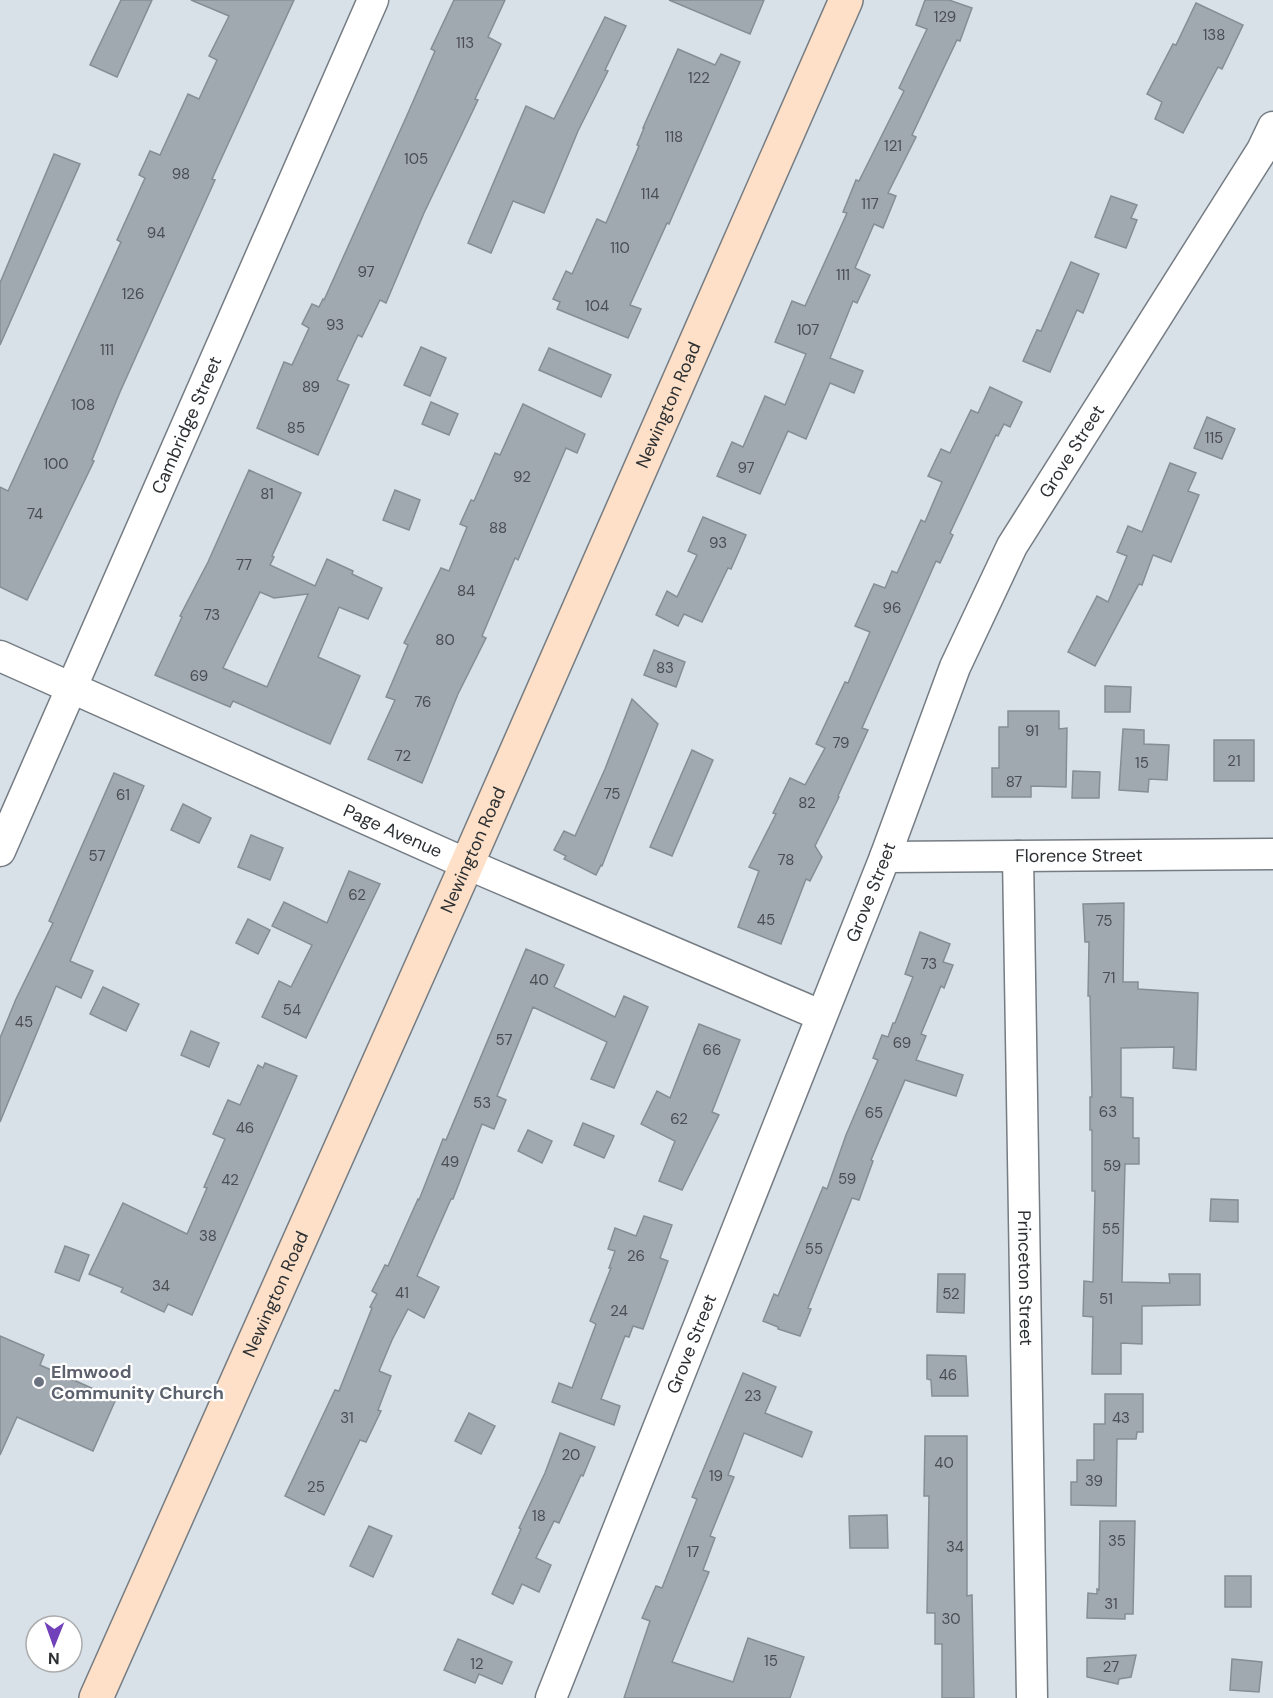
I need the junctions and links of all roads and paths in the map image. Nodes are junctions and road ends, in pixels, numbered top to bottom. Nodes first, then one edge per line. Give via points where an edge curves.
1 (373, 0) edge
2 (846, 0) edge
3 (1273, 127) edge
4 (0, 656) edge
5 (71, 687) junction
6 (0, 851) edge
7 (1273, 854) edge
8 (1018, 856) junction
9 (885, 857) junction
10 (467, 864) junction
11 (820, 1015) junction
12 (96, 1698) edge
13 (551, 1698) edge
14 (1032, 1698) edge

1 - 5 street, Cambridge Street
2 - 10 main road, Newington Road
3 - 9 street, Grove Street via 1012,546 955,667
4 - 5 street, Page Avenue
5 - 6 street, Cambridge Street
5 - 10 street, Page Avenue
7 - 8 street, Florence Street
8 - 9 street, Florence Street
8 - 14 street, Princeton Street
9 - 11 street, Grove Street
10 - 11 street, Page Avenue
10 - 12 main road, Newington Road
11 - 13 street, Grove Street

